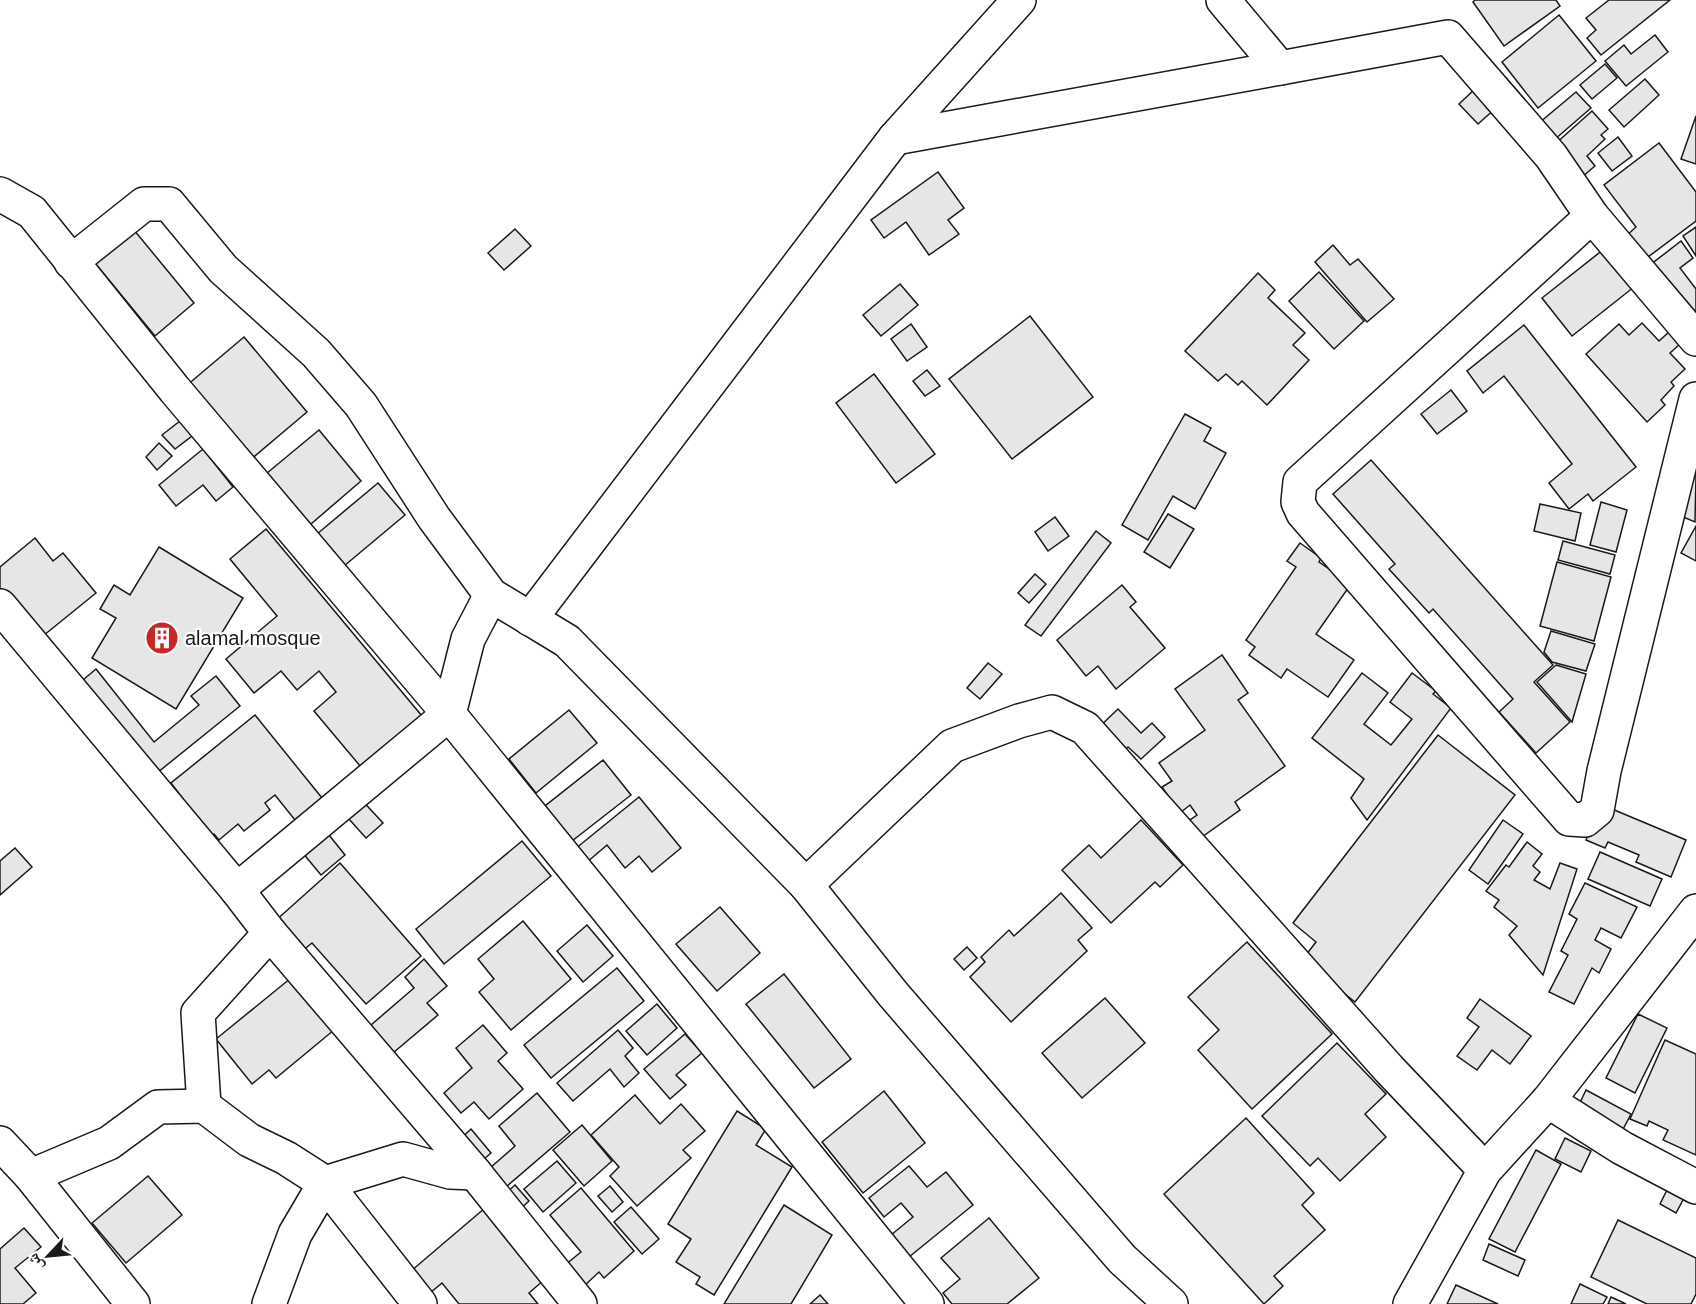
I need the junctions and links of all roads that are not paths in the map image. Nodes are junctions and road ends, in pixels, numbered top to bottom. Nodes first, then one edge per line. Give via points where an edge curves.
1 (1019, 0) edge
2 (1223, 0) edge
3 (1280, 68) junction
4 (895, 138) junction
5 (0, 194) edge
6 (1592, 216) junction
7 (71, 262) junction
8 (1696, 339) edge
9 (1696, 399) edge
10 (491, 596) junction
11 (0, 606) edge
12 (530, 619) junction
13 (449, 714) junction
14 (806, 885) junction
15 (237, 890) junction
16 (1696, 911) edge
17 (270, 933) junction
18 (1548, 1101) junction
19 (204, 1106) junction
20 (10, 1159) edge
21 (1485, 1170) junction
22 (475, 1173) junction
23 (325, 1183) junction
24 (1696, 1187) edge
25 (133, 1304) edge
26 (269, 1304) edge
27 (420, 1304) edge
28 (580, 1304) edge
29 (927, 1304) edge
30 (1171, 1304) edge
31 (1410, 1304) edge

1 - 4 street
2 - 3 street
3 - 4 street
3 - 6 street via 1448,37 1551,156
4 - 12 street
5 - 7 street via 32,212
6 - 8 street
6 - 9 street via 1300,482 1298,502 1303,513 1569,819 1585,820 1597,810
7 - 10 street via 144,204 169,204 223,269 316,353 361,405 434,518
7 - 13 street
10 - 12 street
10 - 13 street via 468,639
11 - 15 street
12 - 14 street via 567,641
13 - 15 street
13 - 29 street
14 - 21 street via 952,746 1052,712 1085,728 1389,1069
14 - 30 street via 893,994 1122,1259
15 - 17 street
16 - 18 street
17 - 19 street via 198,1013
17 - 22 street
18 - 21 street
18 - 24 street via 1622,1148
19 - 20 street via 158,1107 109,1143
19 - 23 street via 249,1140
20 - 25 street
21 - 31 street
22 - 23 street via 450,1172 403,1159
22 - 28 street
23 - 26 street via 295,1234
23 - 27 street

